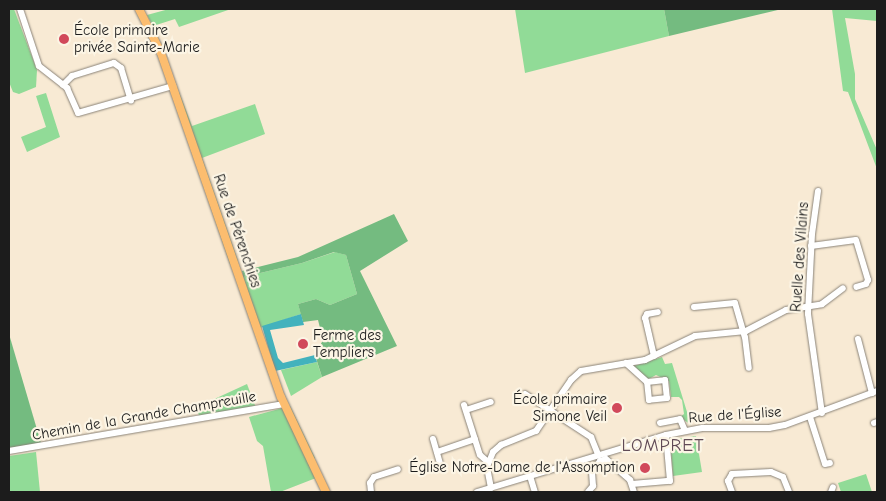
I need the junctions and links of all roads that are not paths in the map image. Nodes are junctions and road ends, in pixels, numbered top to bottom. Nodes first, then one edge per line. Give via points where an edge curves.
1 (20, 9) edge
2 (139, 9) edge
3 (64, 85) junction
4 (173, 86) junction
5 (131, 100) junction
6 (818, 191) dead end
7 (811, 246) junction
8 (856, 287) dead end
9 (843, 288) dead end
10 (694, 307) dead end
11 (808, 307) junction
12 (658, 312) dead end
13 (743, 332) junction
14 (858, 339) dead end
15 (654, 356) junction
16 (626, 363) junction
17 (749, 368) dead end
18 (647, 382) dead end
19 (874, 392) edge
20 (525, 394) dead end
21 (284, 404) junction
22 (550, 410) junction
23 (491, 412) dead end
24 (822, 413) junction
25 (810, 417) junction
26 (660, 423) dead end
27 (686, 431) junction
28 (666, 435) junction
29 (433, 439) dead end
30 (474, 439) junction
31 (9, 451) edge
32 (437, 452) junction
33 (600, 456) junction
34 (488, 462) junction
35 (830, 462) dead end
36 (440, 463) dead end
37 (398, 469) dead end
38 (530, 476) junction
39 (632, 484) junction
40 (491, 488) junction
41 (326, 491) edge
42 (371, 492) edge
43 (477, 492) edge
44 (535, 492) edge
45 (588, 492) edge
46 (634, 492) edge
47 (732, 492) edge
48 (789, 492) edge

1 - 3 street via 38,66
2 - 4 main road, Rue de Pérenchies via 157,42
3 - 5 street via 74,109 81,114
3 - 5 street via 72,76 114,63 121,68
4 - 5 street
4 - 21 main road, Rue de Pérenchies
6 - 7 street, Ruelle des Vilains
7 - 8 street via 857,241 868,281
7 - 11 street, Ruelle des Vilains
9 - 11 street via 824,303
10 - 13 street via 733,302
11 - 13 street via 783,311
11 - 24 street, Ruelle des Vilains
12 - 15 street via 647,314 645,318
13 - 15 street via 695,336
13 - 17 street
14 - 19 street
15 - 16 street
16 - 18 street
16 - 22 street via 581,371 569,381
19 - 24 street, Rue de l'Église
20 - 22 street
21 - 31 street, Chemin de la Grande Champreuille
21 - 41 main road, Rue de Pérenchies
22 - 33 street via 593,438
22 - 34 street via 533,432 498,447
23 - 30 street via 490,403 465,408
24 - 25 street, Rue de l'Église
25 - 27 street, Rue de l'Église via 772,428 714,427
25 - 35 street via 825,464
26 - 27 street via 680,418
27 - 28 street, Rue de l'Église
28 - 33 street, Rue de l'Église
28 - 39 street via 671,478 667,483
29 - 32 street
30 - 32 street
30 - 34 street via 480,457
32 - 36 street
33 - 38 street, Rue de l'Église
33 - 39 street via 611,461
33 - 45 street via 591,473 593,486
34 - 40 street
37 - 42 street via 374,477 370,483
38 - 40 street, Rue de l'Église
38 - 44 street
39 - 46 street
40 - 43 street, Rue de l'Église
47 - 48 street via 728,482 732,474 772,472 783,477

